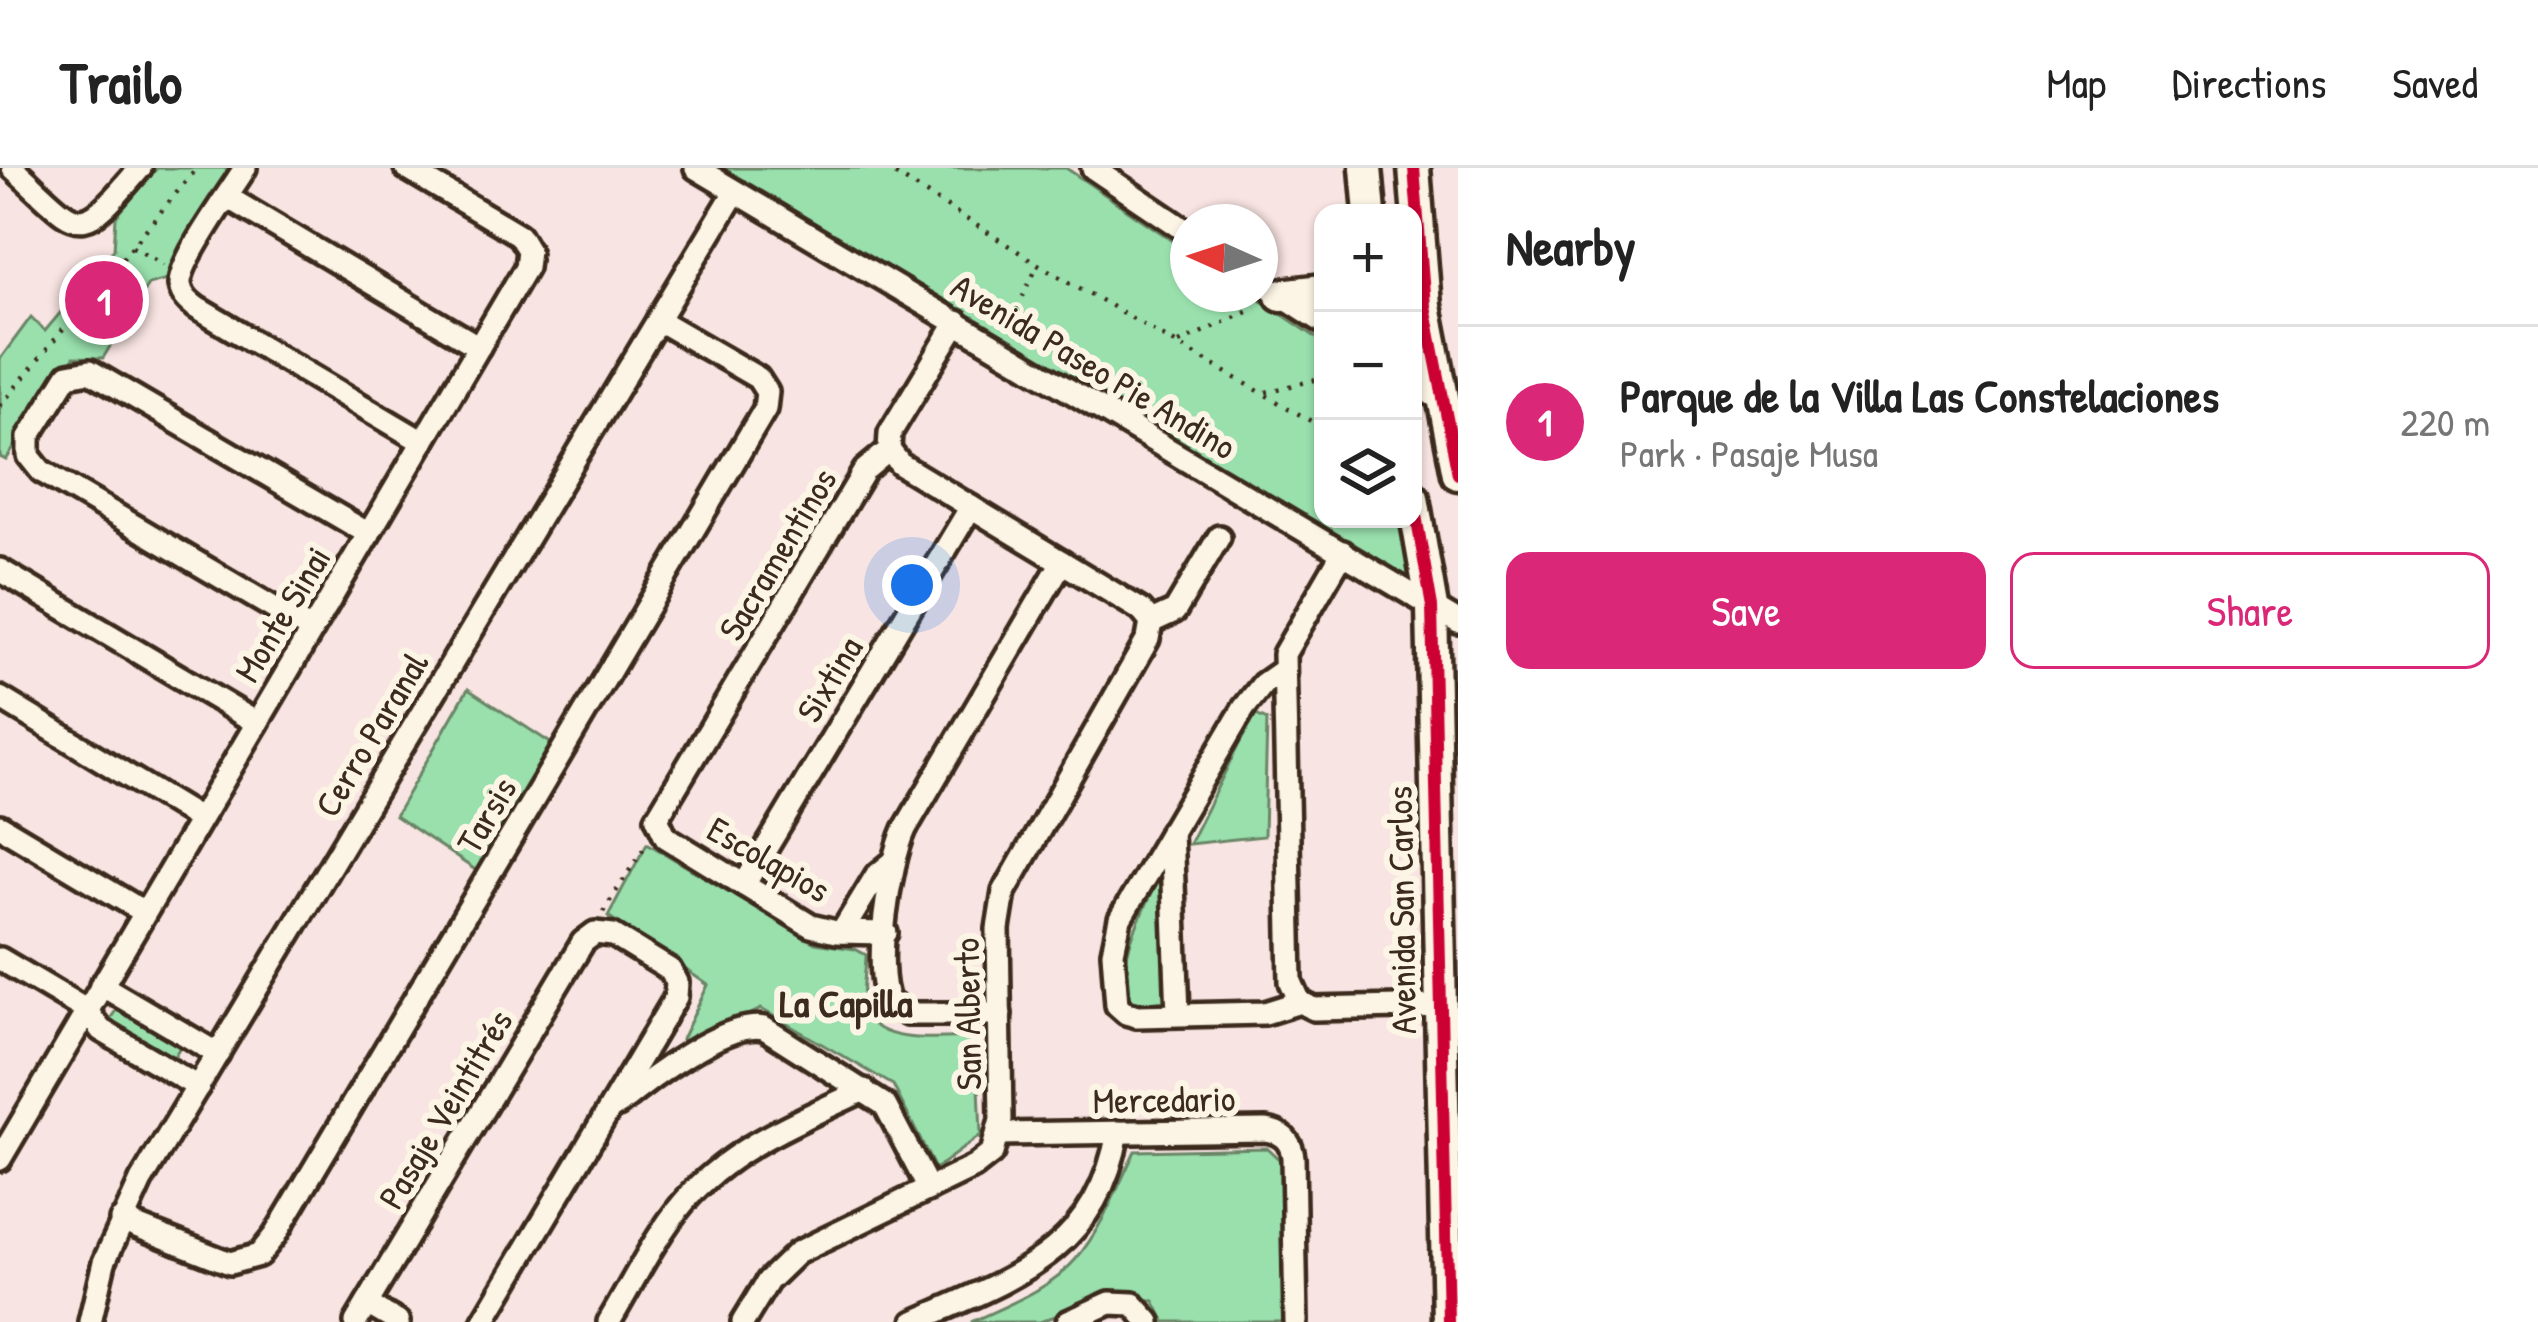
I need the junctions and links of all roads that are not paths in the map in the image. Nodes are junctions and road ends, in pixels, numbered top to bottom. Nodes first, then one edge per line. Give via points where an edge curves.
1 (13, 168) edge
2 (140, 168) edge
3 (244, 168) edge
4 (406, 168) edge
5 (696, 168) edge
6 (1093, 168) edge
7 (1366, 168) edge
8 (1414, 168) edge
9 (735, 192) junction
10 (227, 196) junction
11 (1369, 204) edge
12 (1415, 204) edge
13 (1170, 220) edge
14 (1278, 288) edge
15 (1314, 290) edge
16 (1278, 293) edge
17 (1419, 312) edge
18 (1314, 316) edge
19 (658, 320) junction
20 (957, 322) junction
21 (479, 347) junction
22 (1422, 388) edge
23 (1450, 406) edge
24 (423, 442) junction
25 (889, 450) junction
26 (1458, 474) edge
27 (971, 507) junction
28 (1421, 528) edge
29 (368, 534) junction
30 (1219, 537) dead end
31 (1343, 552) junction
32 (1062, 562) junction
33 (0, 570) edge
34 (1445, 614) edge
35 (1151, 622) junction
36 (311, 630) junction
37 (1283, 670) junction
38 (0, 698) edge
39 (256, 723) junction
40 (199, 819) junction
41 (0, 826) edge
42 (657, 826) joint
43 (1171, 831) junction
44 (892, 862) junction
45 (744, 885) junction
46 (144, 912) junction
47 (842, 932) junction
48 (886, 933) junction
49 (0, 959) edge
50 (100, 985) junction
51 (1300, 1002) junction
52 (1443, 1006) junction
53 (86, 1010) junction
54 (1000, 1014) junction
55 (1178, 1014) junction
56 (649, 1044) junction
57 (218, 1054) junction
58 (683, 1059) junction
59 (198, 1087) junction
60 (864, 1090) junction
61 (607, 1115) junction
62 (1118, 1132) junction
63 (999, 1134) junction
64 (0, 1159) edge
65 (929, 1189) junction
66 (122, 1220) junction
67 (361, 1313) edge
68 (91, 1322) edge
69 (398, 1322) edge
70 (483, 1322) edge
71 (609, 1322) edge
72 (743, 1322) edge
73 (914, 1322) edge
74 (1068, 1322) edge
75 (1149, 1322) edge
76 (1296, 1322) edge
77 (1448, 1322) edge

1 - 2 street via 68,218 84,221 98,217
3 - 10 street
4 - 21 street, Monte Sinai via 512,230 528,250
5 - 9 street, Avenida Paseo Pie Andino
6 - 13 street
7 - 11 main road
8 - 12 main road
9 - 19 street, Cerro Paranal
9 - 20 street, Avenida Paseo Pie Andino
10 - 21 street
10 - 24 street via 182,274 182,291 197,308
14 - 15 main road
16 - 18 street
17 - 23 main road
19 - 57 street, Cerro Paranal
19 - 66 street, Tarsis via 758,378 765,409 286,1215 265,1248 241,1262
20 - 25 street, Sacramentinos via 890,433
20 - 31 street, Avenida Paseo Pie Andino
21 - 24 street, Monte Sinai
22 - 23 street
23 - 26 main road
24 - 29 street, Monte Sinai
25 - 27 street
25 - 42 street, Sacramentinos via 865,470
27 - 32 street
27 - 45 street, Sixtina
28 - 34 main road, Avenida San Carlos
29 - 36 street, Monte Sinai
29 - 36 street via 96,374 76,371 62,382 29,437 36,467
30 - 35 street, San Alberto via 1174,611
31 - 34 street, Avenida Paseo Pie Andino
31 - 37 street via 1288,642
32 - 35 street
32 - 44 street
33 - 39 street
34 - 52 main road, Avenida San Carlos
35 - 54 street, San Alberto via 1004,892
36 - 39 street, Monte Sinai
37 - 43 street via 1252,695
37 - 51 street via 1291,982
38 - 40 street
39 - 40 street, Monte Sinai
40 - 46 street, Monte Sinai
41 - 46 street
42 - 45 street, Escolapios
43 - 55 street
43 - 55 street via 1117,929 1114,994 1131,1015
44 - 47 street
44 - 48 street
45 - 47 street, Escolapios via 811,926
46 - 50 street, Monte Sinai
47 - 48 street, Escolapios
48 - 54 street via 884,988 894,1007 914,1015
49 - 53 street
50 - 53 street, Monte Sinai
50 - 57 street
51 - 52 street via 1314,1009
51 - 55 street via 1275,1012
52 - 77 main road, Avenida San Carlos
53 - 59 street via 101,1030
53 - 64 street, Monte Sinai
54 - 63 street, San Alberto
56 - 58 street
56 - 61 street
56 - 67 street, Pasaje Veintitrés via 677,982 614,935 595,933
57 - 59 street, Cerro Paranal
58 - 60 street via 757,1026
58 - 61 street
59 - 66 street, Cerro Paranal
60 - 65 street via 892,1115
60 - 71 street via 761,1139 702,1183
61 - 70 street
62 - 63 street, Mercedario
62 - 73 street via 1096,1202 1064,1243 1022,1273
62 - 76 street, Mercedario via 1265,1130 1286,1139 1293,1157
63 - 65 street, San Alberto via 984,1161
65 - 72 street, San Alberto via 797,1253
66 - 68 street, Cerro Paranal
67 - 69 street
74 - 75 street via 1118,1301

